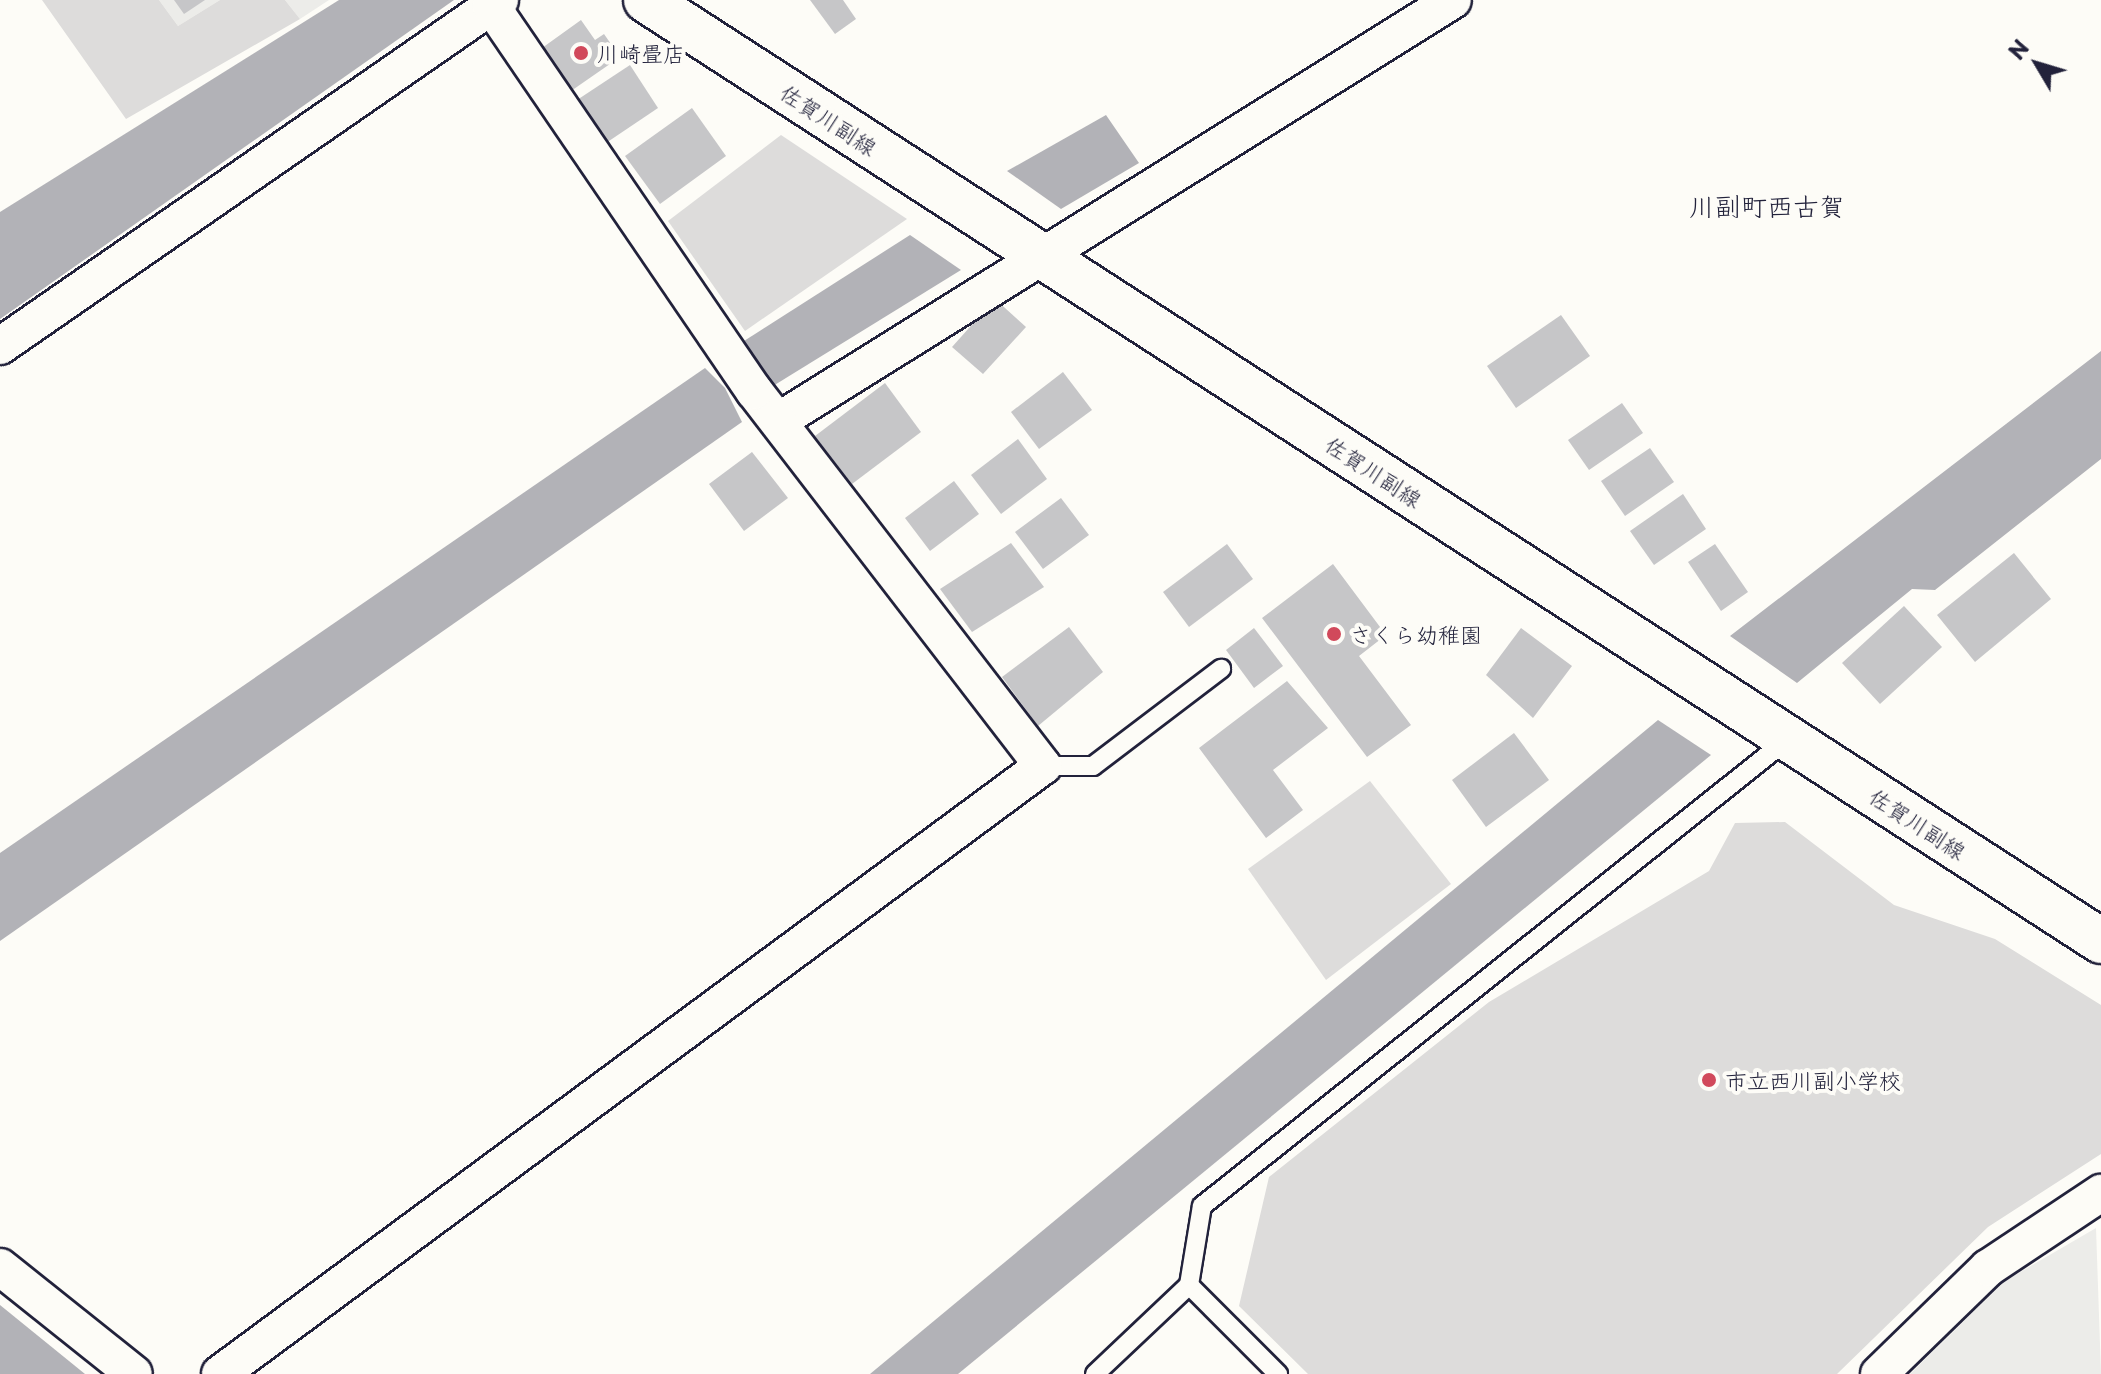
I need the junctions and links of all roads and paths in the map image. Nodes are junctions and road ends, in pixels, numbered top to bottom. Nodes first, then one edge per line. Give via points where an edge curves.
1 (646, 0) edge
2 (1453, 0) edge
3 (496, 3) edge
4 (1040, 255) junction
5 (0, 346) edge
6 (780, 420) junction
7 (1221, 669) dead end
8 (1788, 739) junction
9 (1043, 766) junction
10 (2101, 941) edge
11 (2101, 1193) edge
12 (0, 1267) edge
13 (1189, 1285) junction
14 (134, 1374) edge
15 (220, 1374) edge
16 (1095, 1374) edge
17 (1278, 1374) edge
18 (1879, 1374) edge

1 - 4 main road, 佐賀川副線
2 - 4 street
3 - 5 street
3 - 6 street
4 - 6 street
4 - 8 main road, 佐賀川副線
6 - 9 street
7 - 9 lane via 1093,766
8 - 10 main road, 佐賀川副線
8 - 13 lane via 1202,1206
9 - 15 street
11 - 18 street via 1988,1268
12 - 14 street
13 - 16 lane
13 - 17 lane

